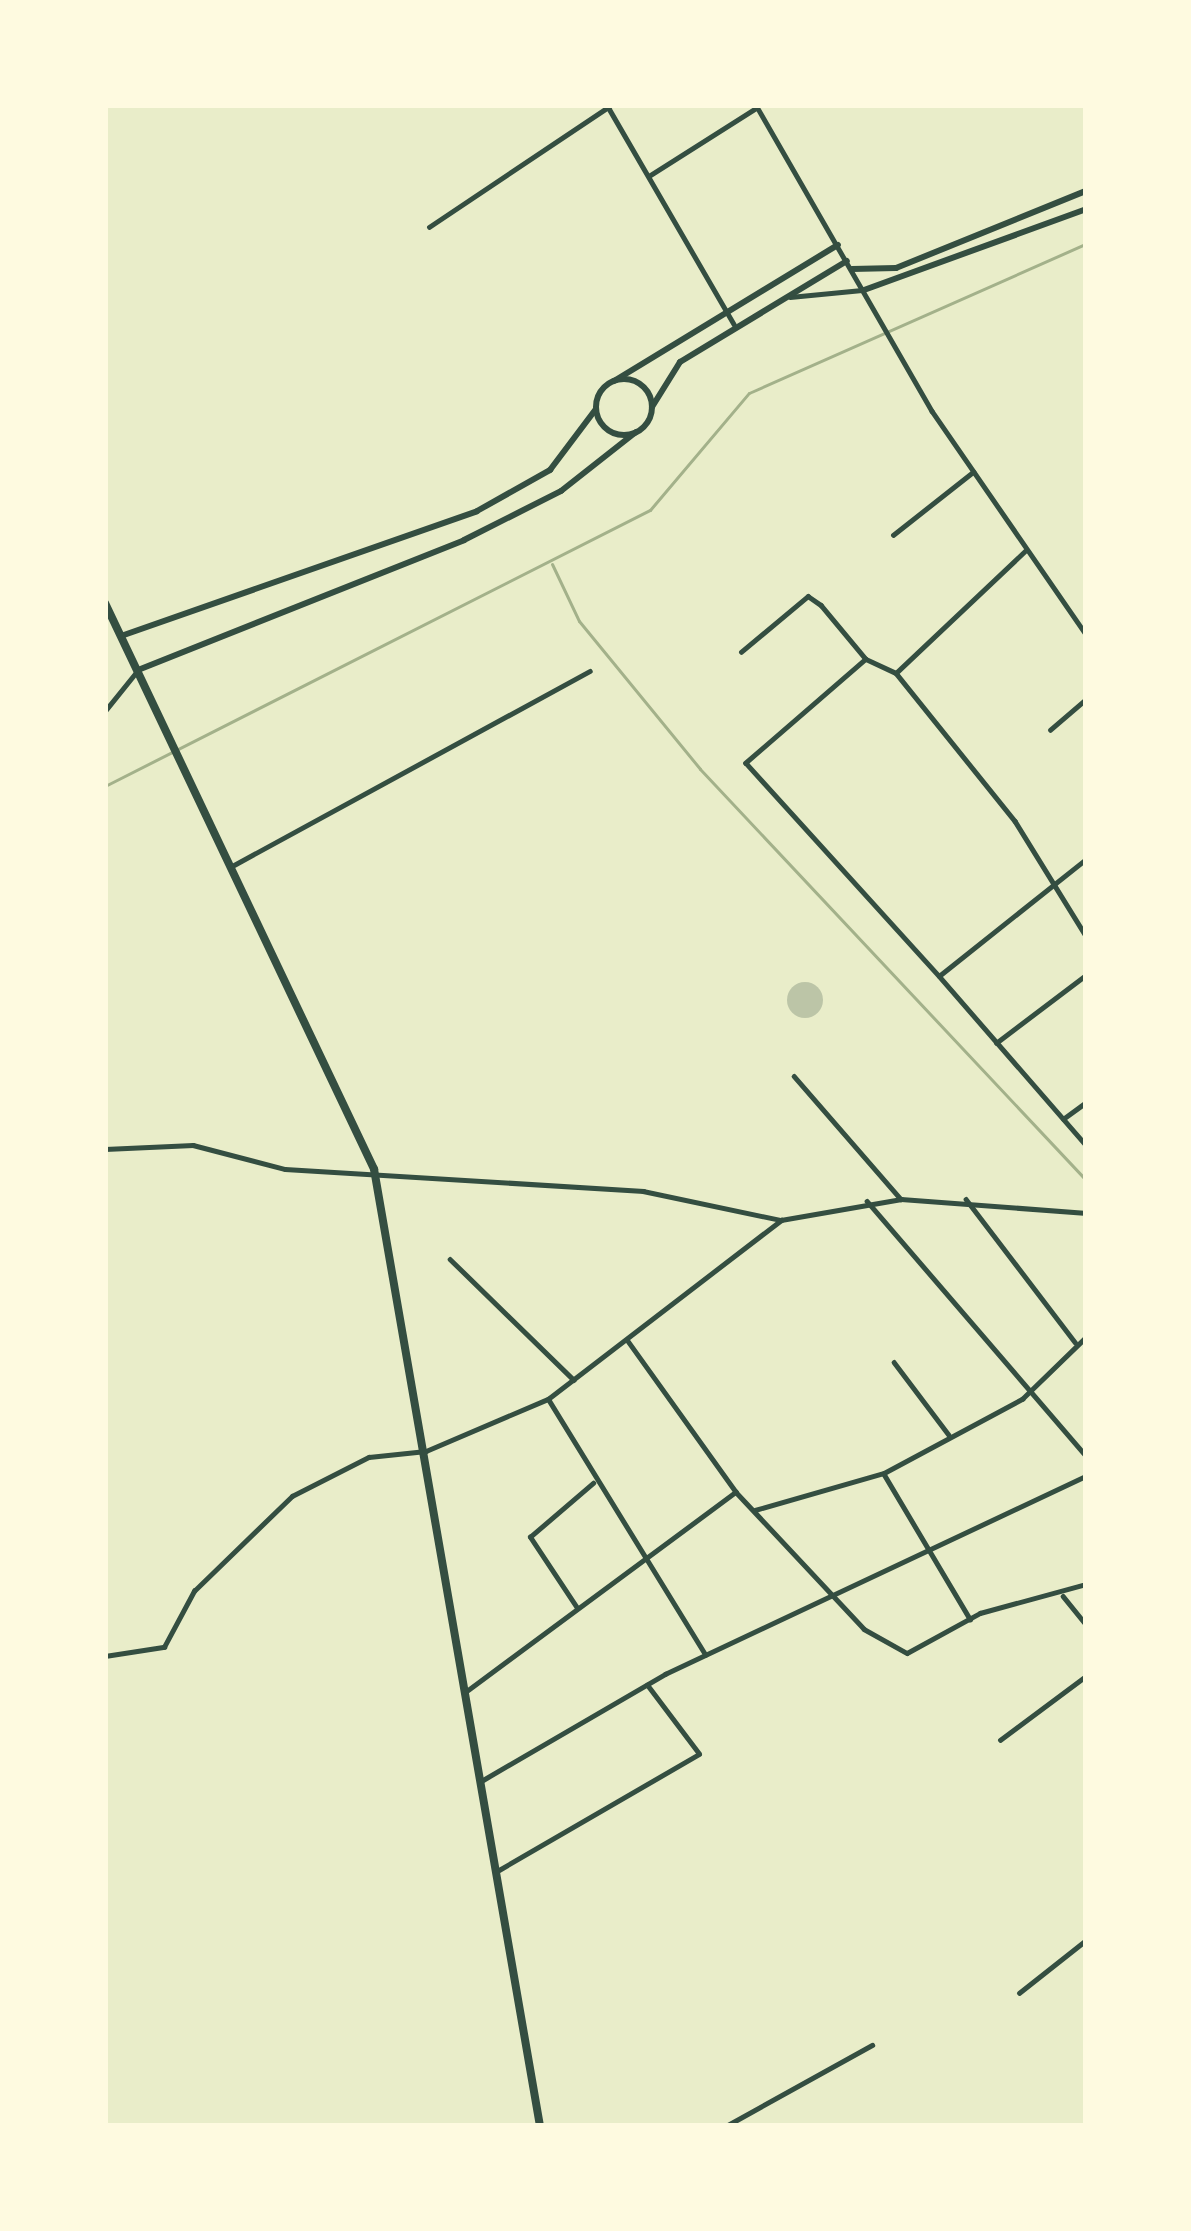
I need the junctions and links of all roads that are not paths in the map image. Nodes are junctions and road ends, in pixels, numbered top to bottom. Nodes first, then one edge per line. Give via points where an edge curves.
1 (608, 106) edge
2 (757, 106) edge
3 (650, 176) junction
4 (1086, 191) edge
5 (1086, 209) edge
6 (429, 227) dead end
7 (838, 245) junction
8 (849, 265) junction
9 (864, 290) junction
10 (779, 299) junction
11 (724, 305) junction
12 (734, 324) junction
13 (614, 381) junction
14 (652, 406) junction
15 (596, 409) junction
16 (636, 432) junction
17 (973, 472) junction
18 (893, 535) dead end
19 (1025, 551) junction
20 (105, 603) edge
21 (1086, 634) edge
22 (121, 636) junction
23 (741, 652) dead end
24 (866, 659) junction
25 (138, 670) junction
26 (590, 671) dead end
27 (896, 674) junction
28 (1086, 699) edge
29 (105, 711) edge
30 (1051, 730) dead end
31 (1086, 859) edge
32 (234, 865) junction
33 (1052, 886) junction
34 (1086, 917) edge
35 (1078, 924) junction
36 (1086, 936) edge
37 (1086, 975) edge
38 (939, 976) junction
39 (996, 1043) junction
40 (794, 1076) dead end
41 (1086, 1102) edge
42 (1064, 1119) junction
43 (1086, 1145) edge
44 (105, 1149) edge
45 (374, 1168) junction
46 (902, 1199) junction
47 (966, 1199) junction
48 (866, 1200) junction
49 (1086, 1213) edge
50 (781, 1220) junction
51 (450, 1259) dead end
52 (1086, 1337) edge
53 (628, 1341) junction
54 (1076, 1342) junction
55 (894, 1362) dead end
56 (574, 1380) junction
57 (1029, 1394) junction
58 (548, 1399) junction
59 (949, 1435) junction
60 (426, 1450) junction
61 (1086, 1456) edge
62 (884, 1473) junction
63 (1086, 1476) edge
64 (593, 1483) junction
65 (736, 1492) junction
66 (755, 1510) junction
67 (926, 1552) junction
68 (643, 1555) junction
69 (1086, 1584) edge
70 (1062, 1595) junction
71 (834, 1596) junction
72 (577, 1608) junction
73 (970, 1619) junction
74 (1086, 1624) edge
75 (706, 1655) junction
76 (105, 1656) edge
77 (1086, 1676) edge
78 (646, 1685) junction
79 (468, 1690) junction
80 (1000, 1740) dead end
81 (483, 1780) junction
82 (498, 1870) junction
83 (1086, 1940) edge
84 (1019, 1993) dead end
85 (872, 2045) dead end
86 (746, 2117) junction
87 (539, 2126) edge
88 (726, 2126) edge
89 (748, 2126) edge

1 - 3 street
1 - 6 street
2 - 3 street
2 - 7 street
3 - 11 street
4 - 8 street via 896,268
5 - 9 street
7 - 8 street
7 - 11 street
8 - 9 street
8 - 10 street
9 - 10 street
9 - 17 street
10 - 12 street
11 - 12 street
11 - 13 street
12 - 14 street via 680,362
13 - 14 street via 636,382
13 - 15 street
14 - 16 street
15 - 16 street via 612,432
15 - 22 street via 550,470 477,511
16 - 25 street via 561,491 464,540
17 - 18 street
17 - 19 street
19 - 21 street
19 - 27 street
20 - 22 main road
22 - 25 main road
23 - 24 street via 808,596
24 - 27 street
24 - 38 street via 746,763
25 - 29 street
25 - 32 main road
26 - 32 street
27 - 33 street via 1015,821
28 - 30 street
31 - 33 street
32 - 45 main road
33 - 35 street
33 - 38 street
34 - 35 street
35 - 36 street
37 - 39 street
38 - 39 street
39 - 42 street
40 - 46 street
41 - 42 street
42 - 43 street
44 - 45 street via 193,1145 285,1169
45 - 50 street via 643,1191
45 - 60 main road
46 - 47 street
46 - 48 street
47 - 49 street
47 - 54 street
48 - 50 street
48 - 57 street
50 - 53 street
51 - 56 street
52 - 54 street
53 - 56 street
53 - 65 street
54 - 57 street
55 - 59 street
56 - 58 street
57 - 59 street
57 - 61 street
58 - 60 street
58 - 64 street
59 - 62 street
60 - 76 street via 369,1457 292,1496 206,1576 164,1647
60 - 79 main road
62 - 66 street
62 - 67 street
63 - 67 street
64 - 68 street
64 - 72 street via 530,1537
65 - 66 street
65 - 68 street
66 - 71 street
67 - 71 street
67 - 73 street
68 - 72 street
68 - 75 street
69 - 70 street
70 - 73 street
70 - 74 street
71 - 73 street via 907,1653
71 - 75 street
72 - 79 street
75 - 78 street
77 - 80 street
78 - 81 street
78 - 82 street via 699,1754
79 - 81 main road
81 - 82 main road
82 - 87 main road
83 - 84 street
85 - 86 street
86 - 88 street
86 - 89 street

